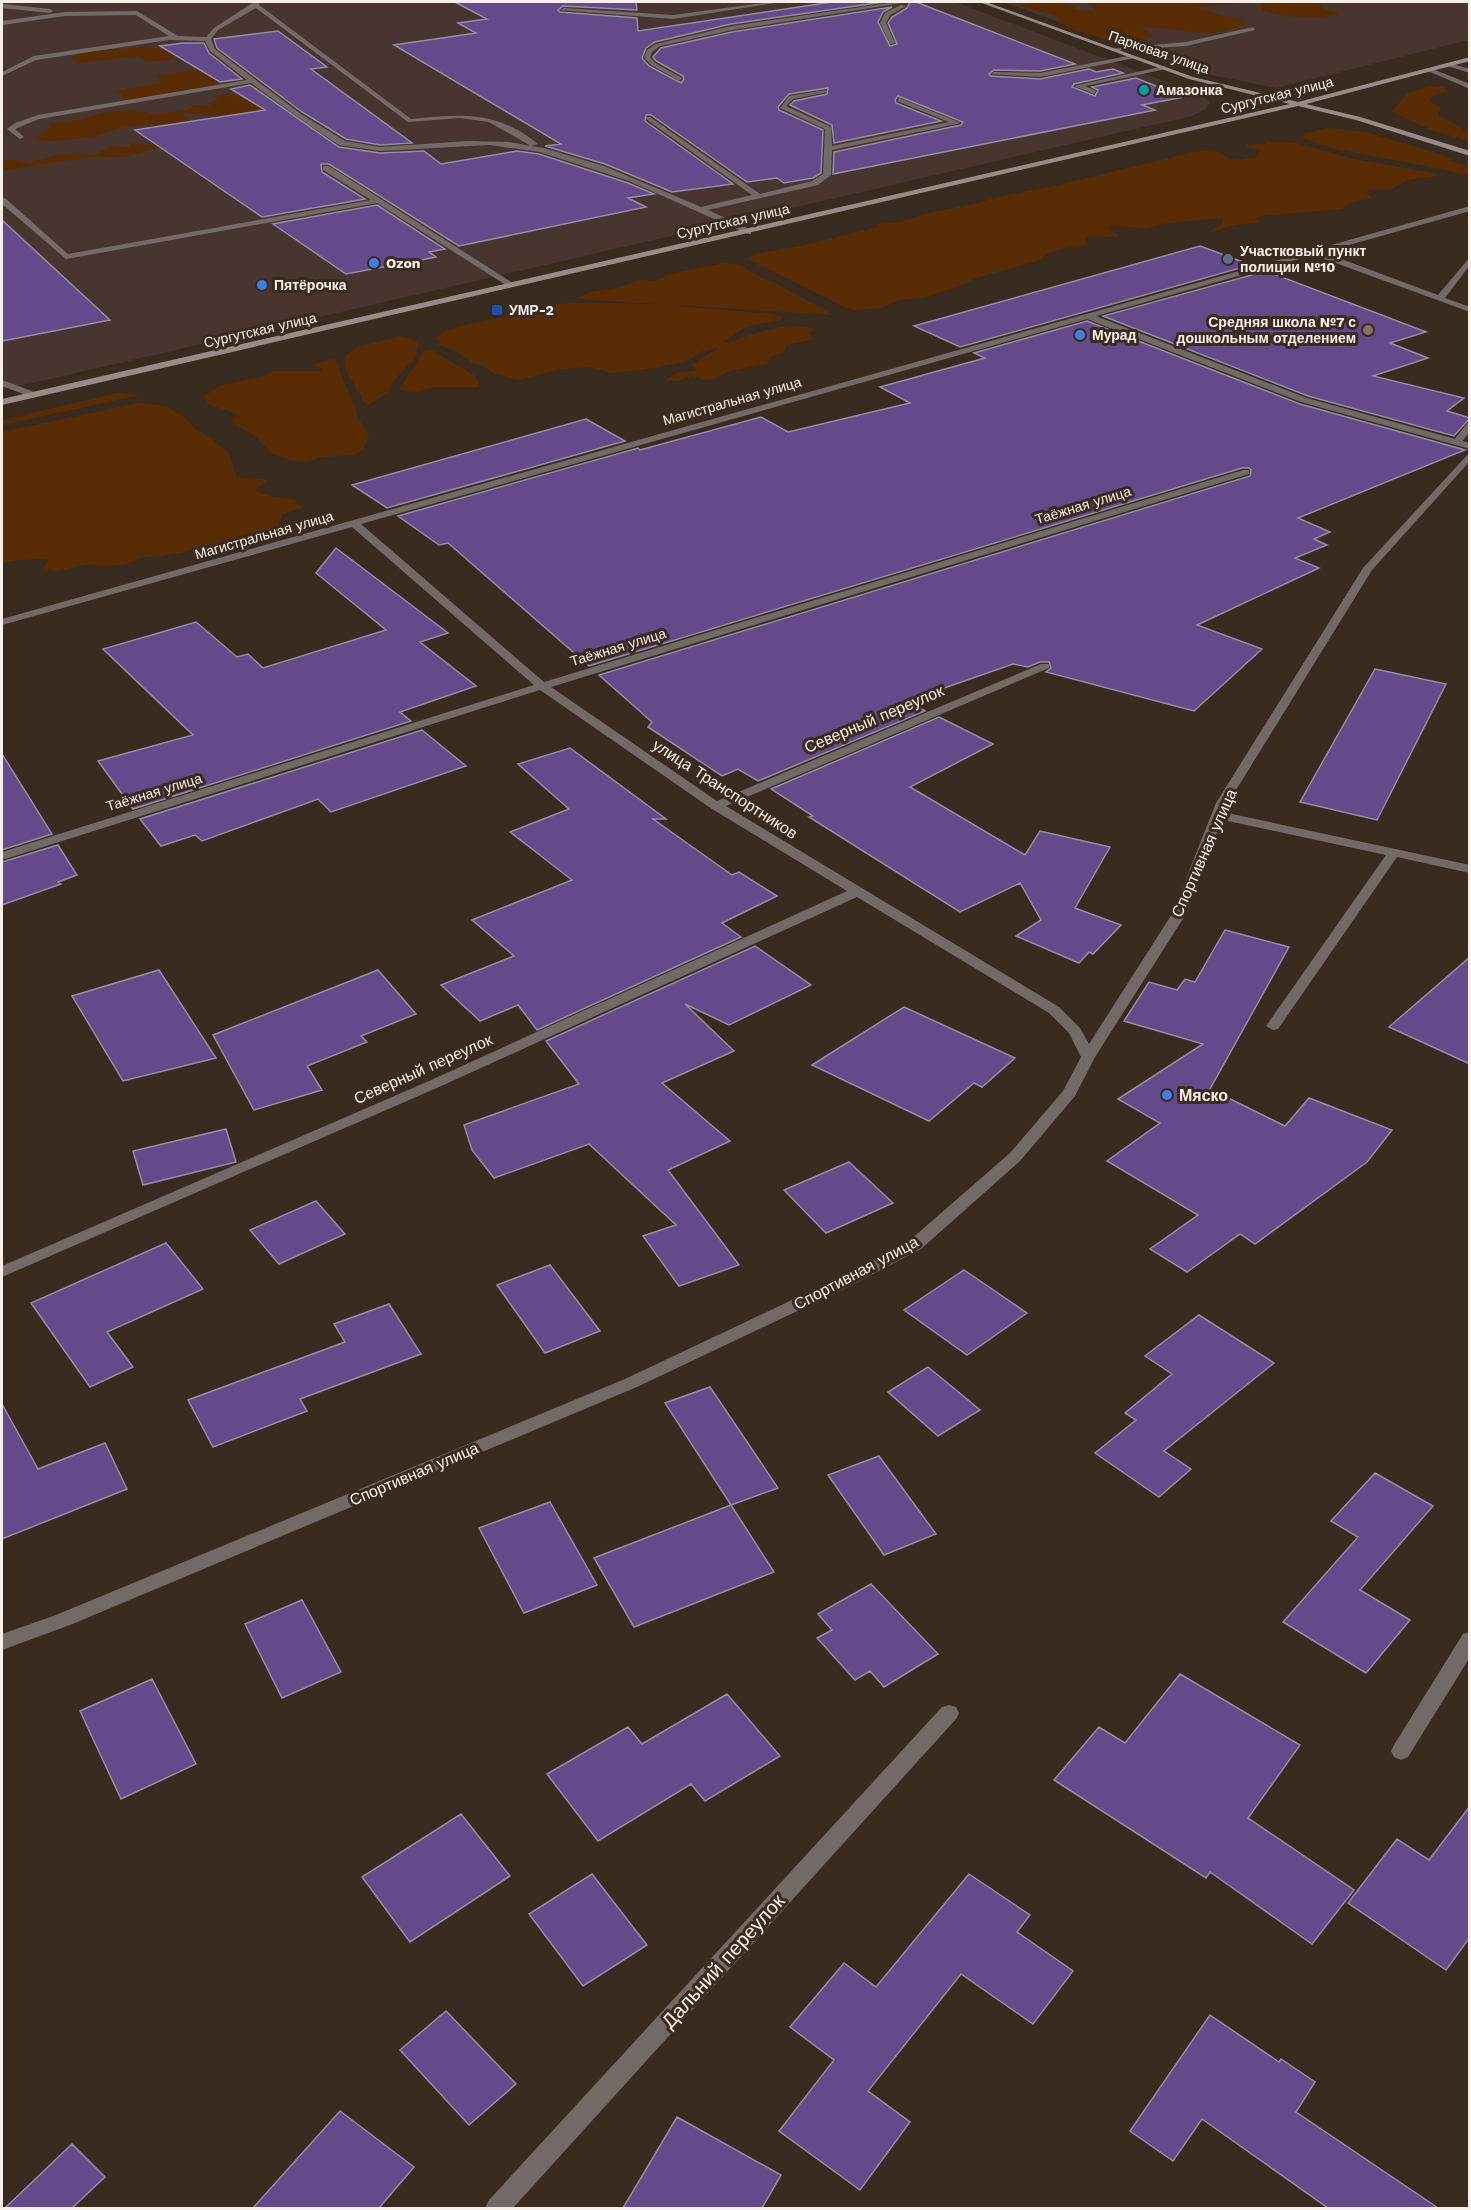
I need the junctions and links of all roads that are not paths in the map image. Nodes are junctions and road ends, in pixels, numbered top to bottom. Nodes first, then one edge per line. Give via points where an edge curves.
1 (779, 2) edge
2 (905, 2) edge
3 (914, 2) edge
4 (981, 2) edge
5 (256, 3) edge
6 (2, 6) edge
7 (563, 10) dead end
8 (65, 14) junction
9 (2, 23) edge
10 (1254, 29) dead end
11 (176, 38) junction
12 (208, 39) junction
13 (892, 43) dead end
14 (1112, 49) junction
15 (1133, 57) junction
16 (1470, 59) edge
17 (1449, 65) junction
18 (1164, 68) junction
19 (1430, 70) junction
20 (1470, 71) edge
21 (2, 74) edge
22 (994, 74) dead end
23 (680, 79) dead end
24 (253, 81) junction
25 (1470, 87) edge
26 (825, 91) dead end
27 (1094, 92) dead end
28 (899, 100) dead end
29 (1298, 104) junction
30 (648, 118) dead end
31 (20, 137) dead end
32 (828, 149) junction
33 (548, 151) junction
34 (1470, 154) edge
35 (326, 168) dead end
36 (758, 196) junction
37 (2, 200) edge
38 (377, 201) junction
39 (1470, 208) edge
40 (700, 210) junction
41 (748, 232) junction
42 (1314, 252) junction
43 (1470, 259) edge
44 (512, 285) junction
45 (1440, 299) junction
46 (1470, 310) edge
47 (1088, 316) junction
48 (2, 383) edge
49 (34, 395) junction
50 (2, 402) edge
51 (1470, 423) edge
52 (1458, 441) junction
53 (1470, 446) edge
54 (1470, 455) edge
55 (1246, 472) dead end
56 (356, 524) junction
57 (2, 622) edge
58 (1045, 666) dead end
59 (542, 686) junction
60 (716, 806) junction
61 (1218, 815) junction
62 (1394, 852) junction
63 (2, 856) edge
64 (1470, 869) edge
65 (856, 892) junction
66 (1273, 1026) dead end
67 (1088, 1057) junction
68 (2, 1272) edge
69 (1470, 1640) edge
70 (2, 1642) edge
71 (948, 1713) dead end
72 (1401, 1751) dead end
73 (497, 2208) edge

1 - 7 street via 673,17
2 - 23 street via 732,28 658,45 649,51 647,57 653,64
3 - 13 street via 887,14 883,22
4 - 14 main road, Парковая улица
5 - 12 street via 216,29
5 - 33 street via 410,121 460,116 491,120
6 - 8 street
8 - 9 street
8 - 11 street via 137,14
10 - 14 street via 1186,44
11 - 12 street
11 - 21 street via 34,58
12 - 24 street via 212,50
14 - 15 main road, Парковая улица
15 - 18 main road, Парковая улица
15 - 22 street via 1040,75
16 - 17 main road, Сургутская улица
17 - 19 main road, Сургутская улица
17 - 20 street
18 - 27 street via 1077,86
18 - 29 main road, Парковая улица
19 - 25 street
19 - 29 main road, Сургутская улица
24 - 31 street via 38,117 11,129
24 - 33 street via 339,142 351,146 386,148 490,142
26 - 32 street via 791,97 782,107 829,128
28 - 32 street via 957,123
29 - 34 main road, Парковая улица via 1358,118
29 - 41 main road, Сургутская улица
30 - 36 street
32 - 36 street via 827,175 815,183
33 - 40 street via 610,171
35 - 38 street
36 - 40 street
37 - 38 street via 66,257
38 - 44 street
39 - 42 street, Магистральная улица
40 - 41 street
41 - 44 main road, Сургутская улица
42 - 45 street
42 - 47 street, Магистральная улица
43 - 45 street
44 - 49 main road, Сургутская улица
45 - 46 street
47 - 52 street via 1304,400
47 - 56 street, Магистральная улица
48 - 49 street
49 - 50 main road, Сургутская улица
51 - 52 street
52 - 53 street
54 - 61 street, Спортивная улица via 1368,568
55 - 59 street, Таёжная улица
56 - 57 street, Магистральная улица
56 - 59 street, улица Транспортников
58 - 60 street, Северный переулок
59 - 60 street, улица Транспортников
59 - 63 street, Таёжная улица
60 - 65 street, улица Транспортников
61 - 62 street
61 - 67 street, Спортивная улица via 1179,914
62 - 64 street
62 - 66 street
65 - 67 street, улица Транспортников via 1054,1010 1075,1031
65 - 68 street, Северный переулок via 434,1084
67 - 70 street, Спортивная улица via 1070,1093 1015,1157 915,1245 631,1383
69 - 72 street
71 - 73 street, Дальний переулок

